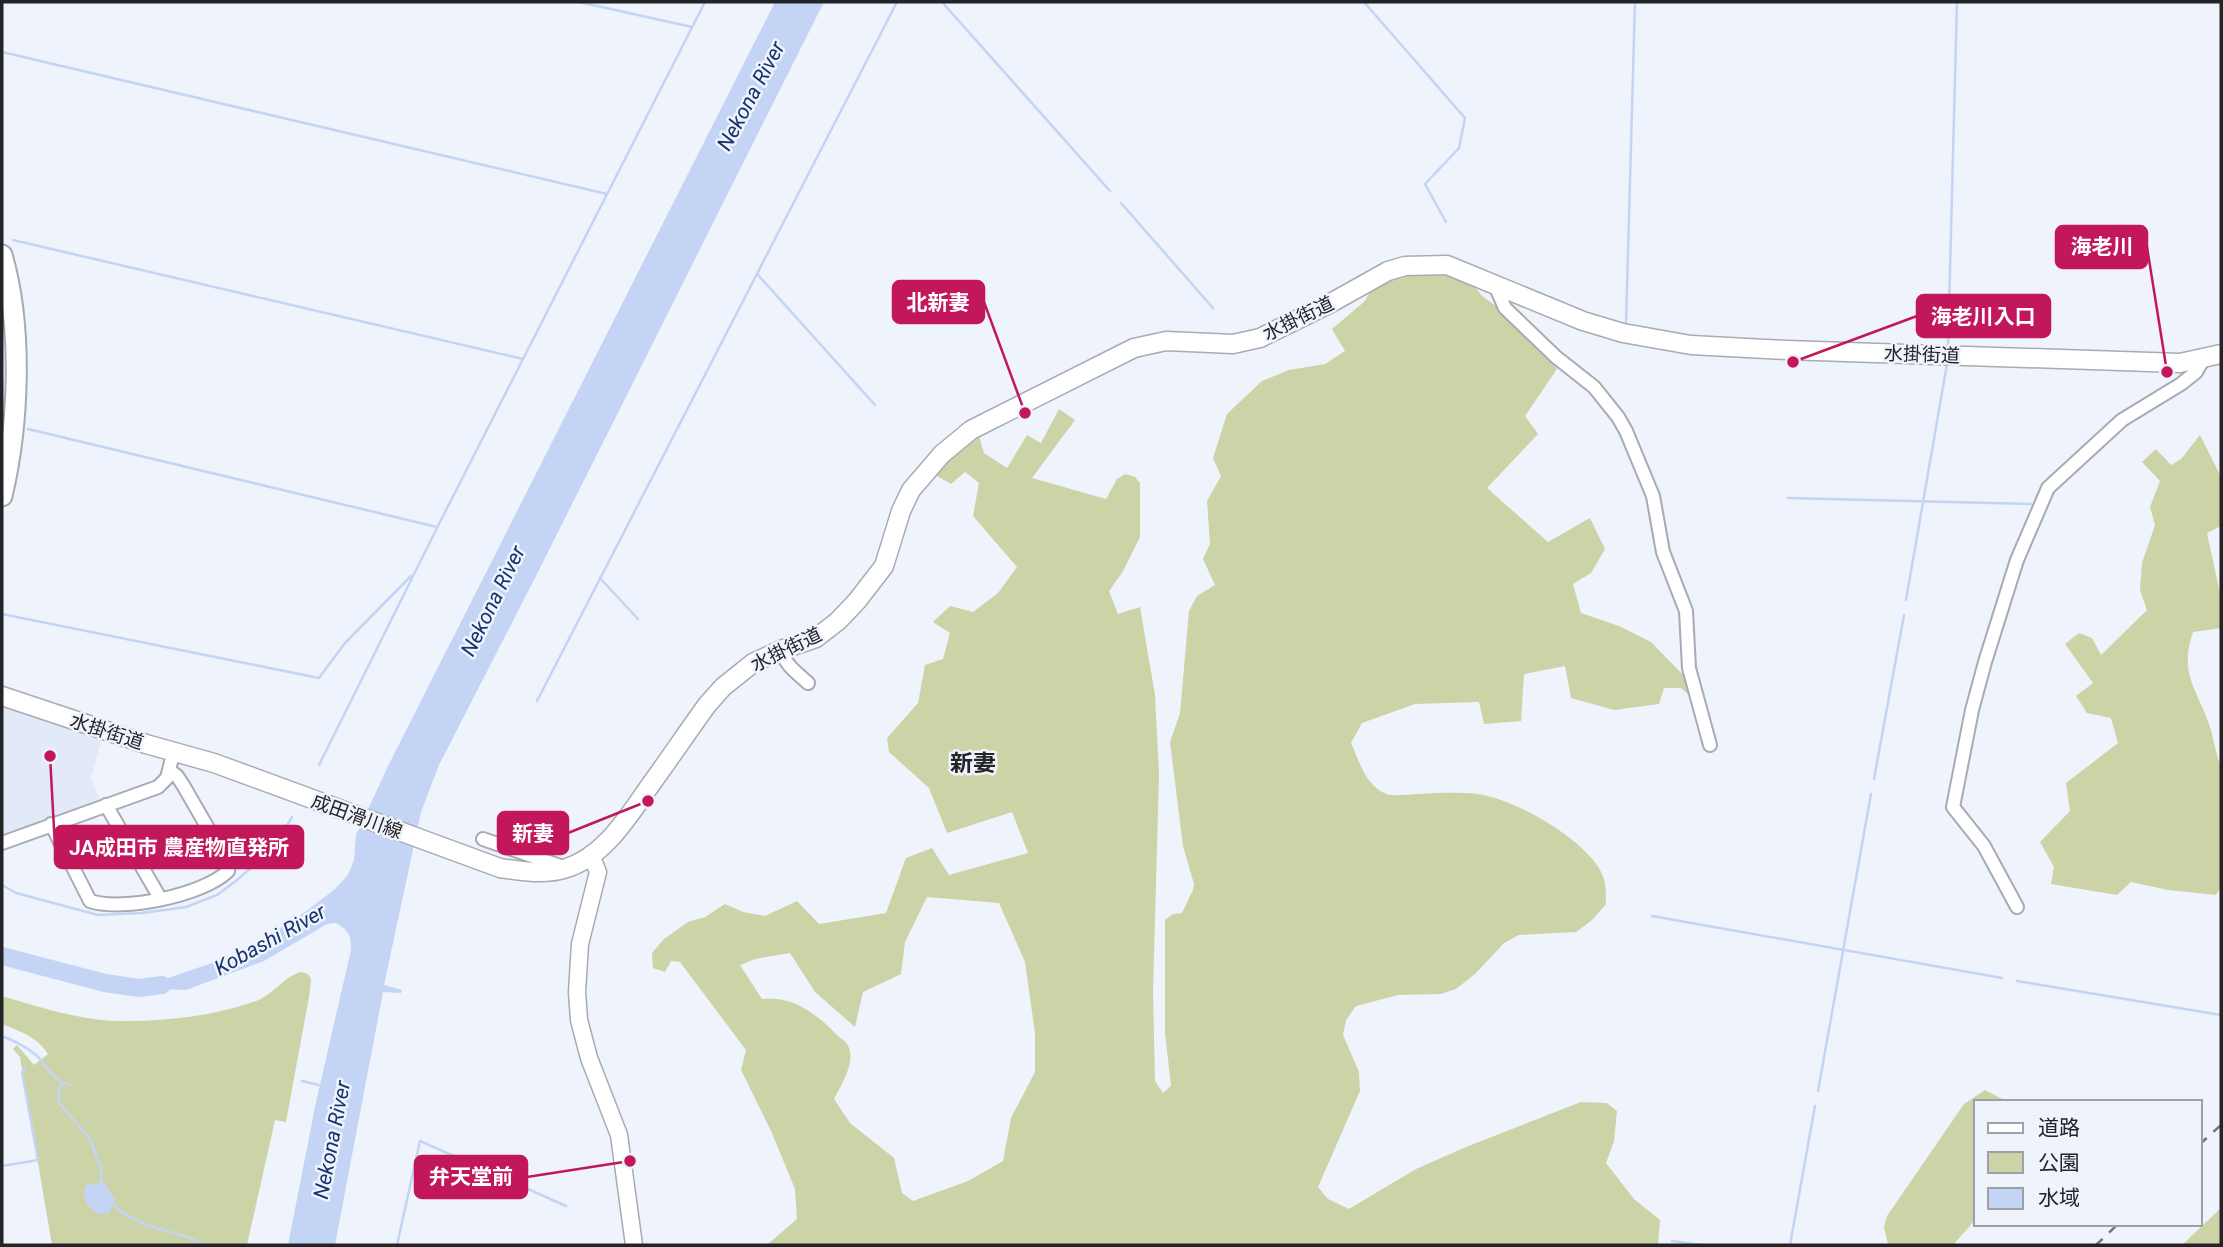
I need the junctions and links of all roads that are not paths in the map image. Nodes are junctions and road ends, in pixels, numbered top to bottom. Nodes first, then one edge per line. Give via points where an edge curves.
1 (2, 255) edge
2 (1493, 284) junction
3 (2213, 356) edge
4 (4, 474) edge
5 (2, 496) edge
6 (781, 650) junction
7 (808, 683) dead end
8 (2, 696) edge
9 (1710, 745) dead end
10 (173, 751) junction
11 (214, 763) joint
12 (169, 770) junction
13 (106, 805) junction
14 (51, 824) junction
15 (482, 839) dead end
16 (2, 843) edge
17 (591, 855) junction
18 (500, 868) joint
19 (566, 868) junction
20 (160, 898) junction
21 (2017, 906) dead end
22 (634, 1245) edge

1 - 4 highway via 16,372 15,413
2 - 3 main road, 水掛街道 via 1583,321 1691,345 2180,363
2 - 6 main road, 水掛街道 via 1447,265 1405,265 1260,338 1233,344 1166,341 1109,358 971,430 942,454 911,490 884,566 857,601 816,638
2 - 9 street via 1505,308 1594,387 1626,431 1653,496 1663,552 1686,611 1689,668
3 - 21 street via 2181,384 2122,420 2048,488 2017,559 1972,710 1953,807 1984,846
4 - 5 highway
6 - 7 street via 783,659
6 - 17 main road, 水掛街道 via 753,663 723,687 615,834
8 - 10 main road, 水掛街道
10 - 11 main road, 水掛街道
10 - 12 street
11 - 18 main road, 成田滑川線
12 - 13 street via 158,787
12 - 20 street via 183,785 230,867 207,885
13 - 14 street
13 - 20 street
14 - 16 street
14 - 20 street via 90,901 112,905
15 - 19 street
17 - 19 main road, 水掛街道
17 - 22 street via 598,872 579,944 579,1020 619,1135
18 - 19 main road, 水掛街道 via 539,872

